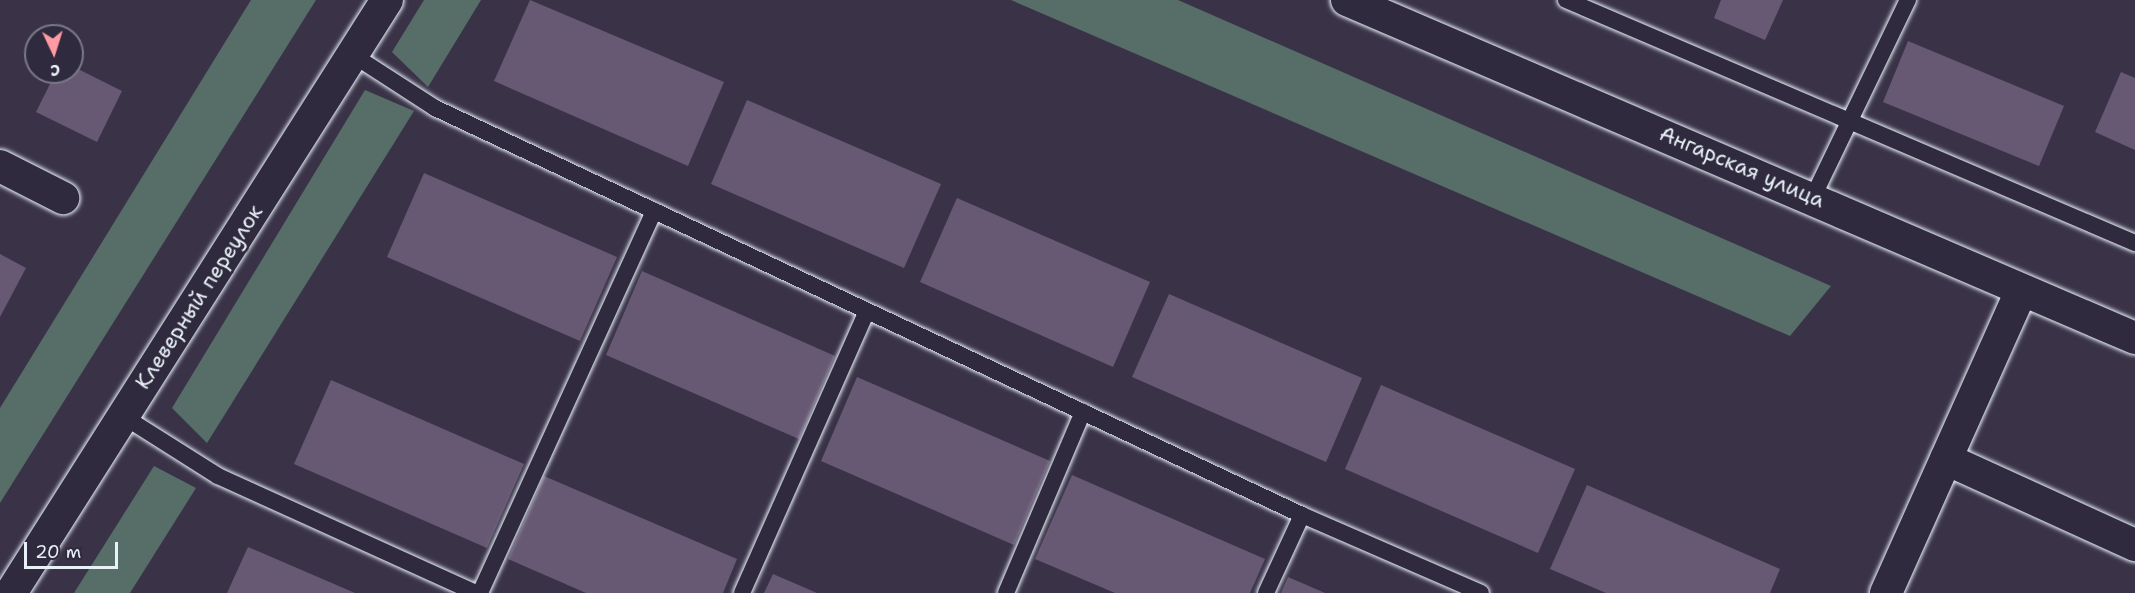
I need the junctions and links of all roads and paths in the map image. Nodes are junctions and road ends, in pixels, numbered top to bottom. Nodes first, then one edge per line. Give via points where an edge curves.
1 (387, 0) edge
2 (1347, 0) edge
3 (1566, 0) edge
4 (1908, 0) edge
5 (353, 55) junction
6 (1850, 120) junction
7 (0, 166) edge
8 (1813, 197) junction
9 (63, 198) dead end
10 (654, 211) junction
11 (2135, 243) edge
12 (2021, 291) junction
13 (867, 311) junction
14 (2135, 338) edge
15 (1083, 412) junction
16 (123, 416) junction
17 (1946, 459) junction
18 (1302, 515) junction
19 (2135, 545) edge
20 (11, 593) edge
21 (478, 593) edge
22 (742, 593) edge
23 (1006, 593) edge
24 (1266, 593) edge
25 (1481, 593) edge
26 (1886, 593) edge

1 - 5 street, Клеверный переулок
2 - 8 street, Ангарская улица
3 - 6 lane
4 - 6 lane
5 - 10 lane via 435,108
5 - 16 street, Клеверный переулок
6 - 8 lane
6 - 11 lane
7 - 9 street
8 - 12 street, Ангарская улица
10 - 13 lane
10 - 21 lane
12 - 14 street, Ангарская улица
12 - 17 street
13 - 15 lane
13 - 22 lane
15 - 18 lane
15 - 23 lane
16 - 20 street, Клеверный переулок
16 - 21 lane via 218,476
17 - 19 street
17 - 26 street
18 - 24 lane
18 - 25 lane

